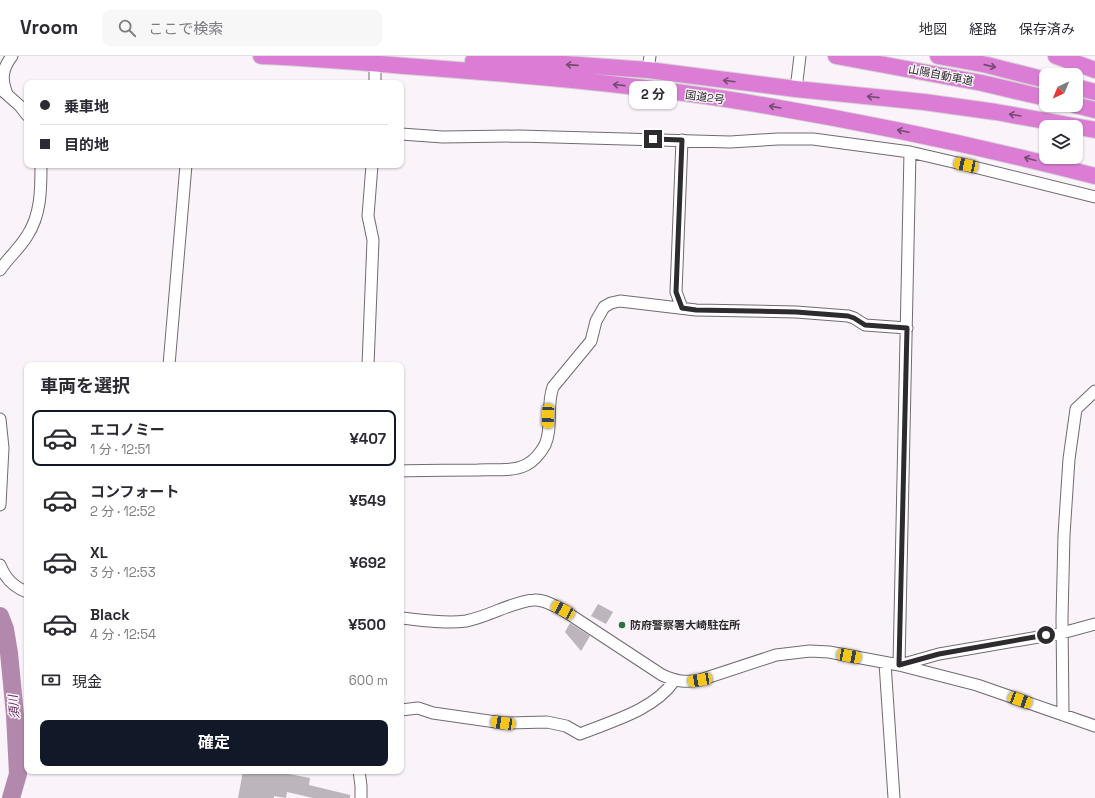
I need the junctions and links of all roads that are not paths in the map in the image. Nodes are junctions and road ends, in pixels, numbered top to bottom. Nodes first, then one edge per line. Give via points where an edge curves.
1 (12, 56) edge
2 (261, 56) edge
3 (396, 56) edge
4 (800, 56) edge
5 (836, 56) edge
6 (938, 56) edge
7 (1056, 56) edge
8 (295, 57) edge
9 (649, 63) edge
10 (1095, 70) edge
11 (1039, 78) edge
12 (796, 89) junction
13 (1083, 89) edge
14 (4, 91) edge
15 (1095, 92) edge
16 (1039, 96) edge
17 (1083, 107) edge
18 (1095, 110) edge
19 (24, 111) edge
20 (1095, 130) edge
21 (404, 134) edge
22 (682, 140) junction
23 (910, 152) junction
24 (41, 168) edge
25 (186, 168) edge
26 (372, 168) edge
27 (1095, 176) edge
28 (1095, 197) edge
29 (0, 270) edge
30 (682, 308) junction
31 (907, 328) junction
32 (169, 362) edge
33 (368, 362) edge
34 (1095, 391) edge
35 (0, 419) edge
36 (404, 471) edge
37 (0, 505) edge
38 (0, 567) edge
39 (24, 591) edge
40 (404, 618) edge
41 (1095, 624) edge
42 (1062, 633) junction
43 (884, 663) junction
44 (899, 665) junction
45 (674, 681) junction
46 (404, 710) edge
47 (1063, 715) junction
48 (1095, 726) edge
49 (359, 774) edge
50 (361, 798) edge
51 (894, 798) edge

1 - 14 street via 3,71
2 - 8 highway, 国道2号
9 -> 3 highway via 478,61
4 - 12 street
5 - 16 highway, 山陽自動車道
6 -> 11 highway, 山陽自動車道
7 - 10 highway
27 -> 8 highway, 国道2号 via 898,130 766,105 624,86
12 -> 9 highway
20 -> 12 highway via 924,102
13 - 15 highway
14 - 19 street
17 - 18 highway
21 - 22 street
22 - 23 street via 730,142 813,139
22 - 30 street via 676,292
23 - 28 street
23 - 31 street
24 - 29 street via 40,198 35,221 27,236
25 - 32 street
26 - 33 street via 368,216 373,240
30 - 31 street via 848,316 865,325
30 - 36 street via 620,301 604,307 596,321 591,341 552,387 545,444 541,452 528,464 502,469
31 - 44 street
34 - 42 street via 1076,409 1069,459
35 - 37 street via 3,448
38 - 39 street via 12,584
40 - 45 street via 466,621 534,600 549,603
41 - 42 street
42 - 44 street via 939,654
42 - 47 street
43 - 44 street
43 - 45 street via 829,652 791,652 700,680
43 - 51 street
44 - 47 street via 977,684
45 - 46 street via 666,692 637,710 580,734 566,726 547,722 503,723 433,713 418,708
47 - 48 street
49 - 50 street

